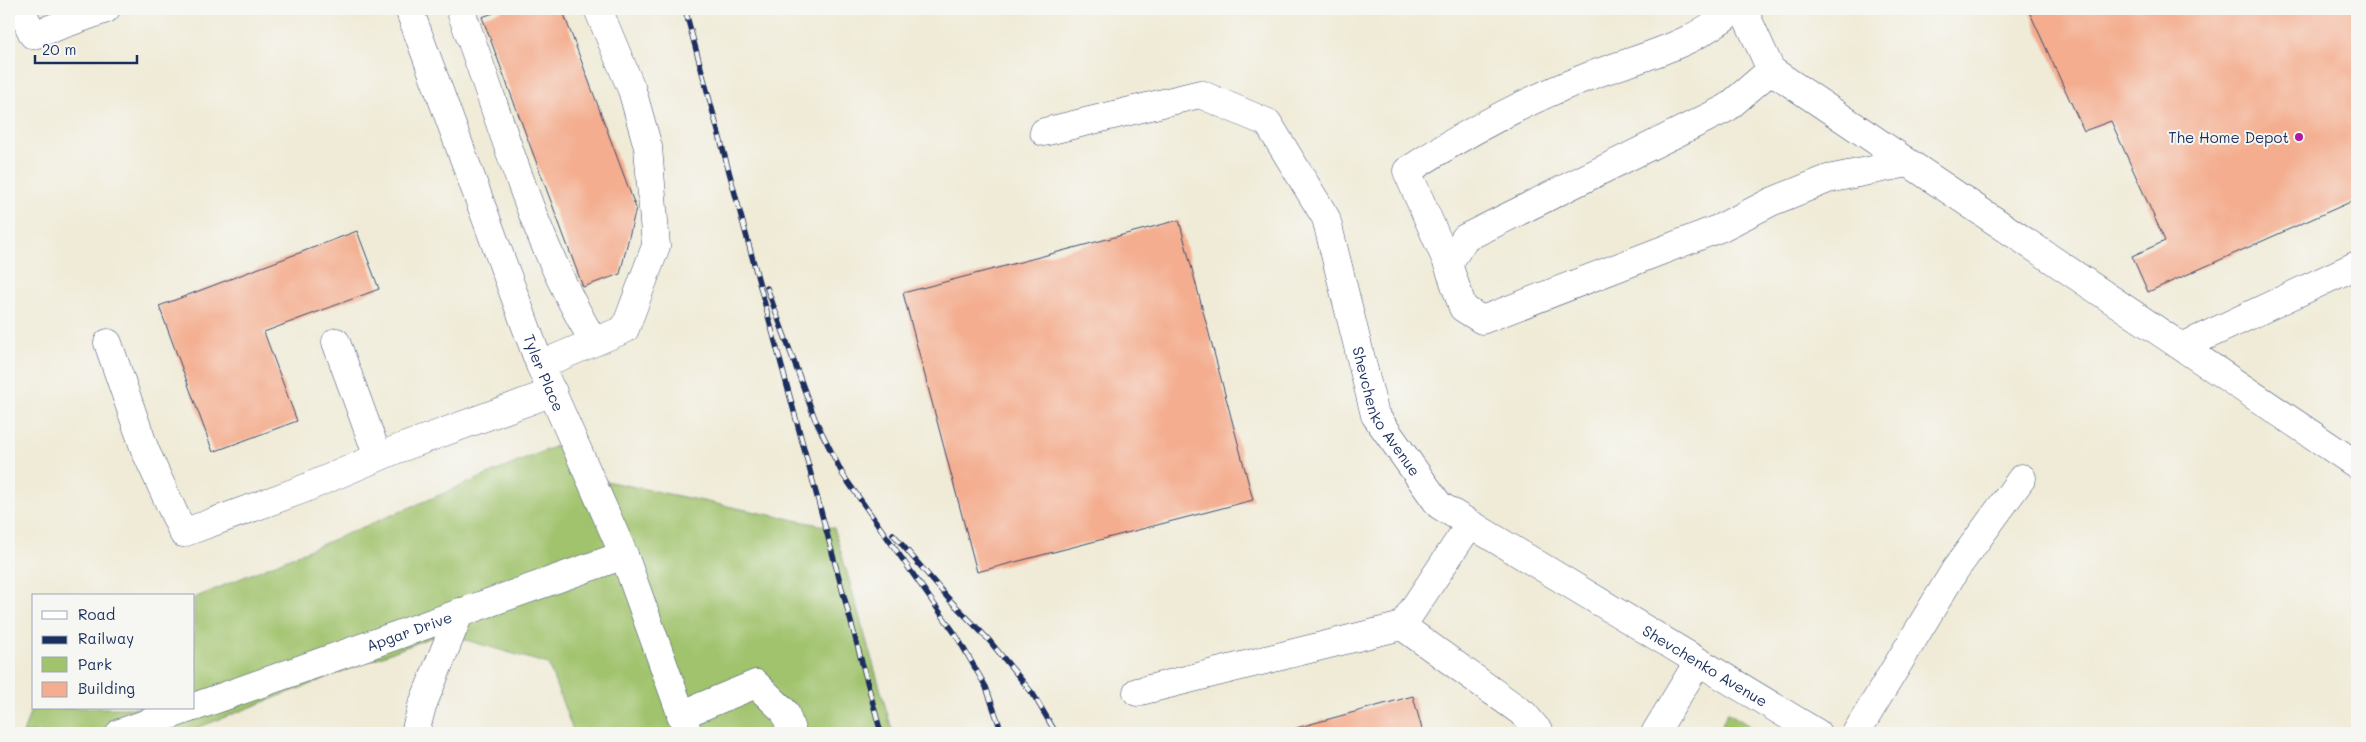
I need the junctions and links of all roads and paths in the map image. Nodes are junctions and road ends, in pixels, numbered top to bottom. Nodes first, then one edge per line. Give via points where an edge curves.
1 (22, 9) edge
2 (106, 9) edge
3 (409, 9) edge
4 (460, 9) edge
5 (598, 9) edge
6 (1737, 9) edge
7 (1744, 9) edge
8 (1771, 70) junction
9 (1044, 132) dead end
10 (1908, 163) junction
11 (1448, 264) junction
12 (2357, 265) edge
13 (336, 342) dead end
14 (594, 342) junction
15 (108, 344) dead end
16 (2182, 347) junction
17 (540, 365) junction
18 (553, 392) junction
19 (378, 457) junction
20 (2357, 465) edge
21 (2022, 478) dead end
22 (1470, 524) junction
23 (624, 555) junction
24 (460, 612) junction
25 (1402, 626) junction
26 (1698, 662) junction
27 (1137, 692) dead end
28 (195, 707) edge
29 (186, 710) edge
30 (684, 724) edge
31 (120, 733) edge
32 (415, 733) edge
33 (792, 733) edge
34 (1540, 733) edge
35 (1655, 733) edge
36 (1817, 733) edge
37 (1856, 733) edge

1 - 2 street via 33,35
3 - 17 street, Tyler Place
4 - 14 street via 513,164 572,305
5 - 14 street via 632,90 648,147 656,246 625,329
6 - 11 street via 1690,39 1642,59 1582,78 1515,108 1460,137 1407,171
7 - 8 street
8 - 10 street
8 - 11 street via 1727,108 1465,238
9 - 22 street, Shevchenko Avenue via 1200,94 1268,123 1326,218 1374,415 1439,505
10 - 11 street via 1828,180 1771,202 1720,228 1482,320 1462,308
10 - 16 street
12 - 16 street
13 - 19 street
14 - 17 street
15 - 19 street via 145,450 183,533 301,490
16 - 20 street
17 - 18 street, Tyler Place
18 - 19 street
18 - 23 street, Tyler Place
21 - 37 street via 1955,570
22 - 25 street
22 - 26 street, Shevchenko Avenue
23 - 24 street, Apgar Drive
23 - 30 street, Tyler Place
24 - 28 street, Apgar Drive
24 - 32 street via 422,706
25 - 27 street
25 - 34 street via 1524,714
26 - 35 street
26 - 36 street, Shevchenko Avenue
29 - 31 street, Apgar Drive
30 - 33 street via 756,684 785,712

